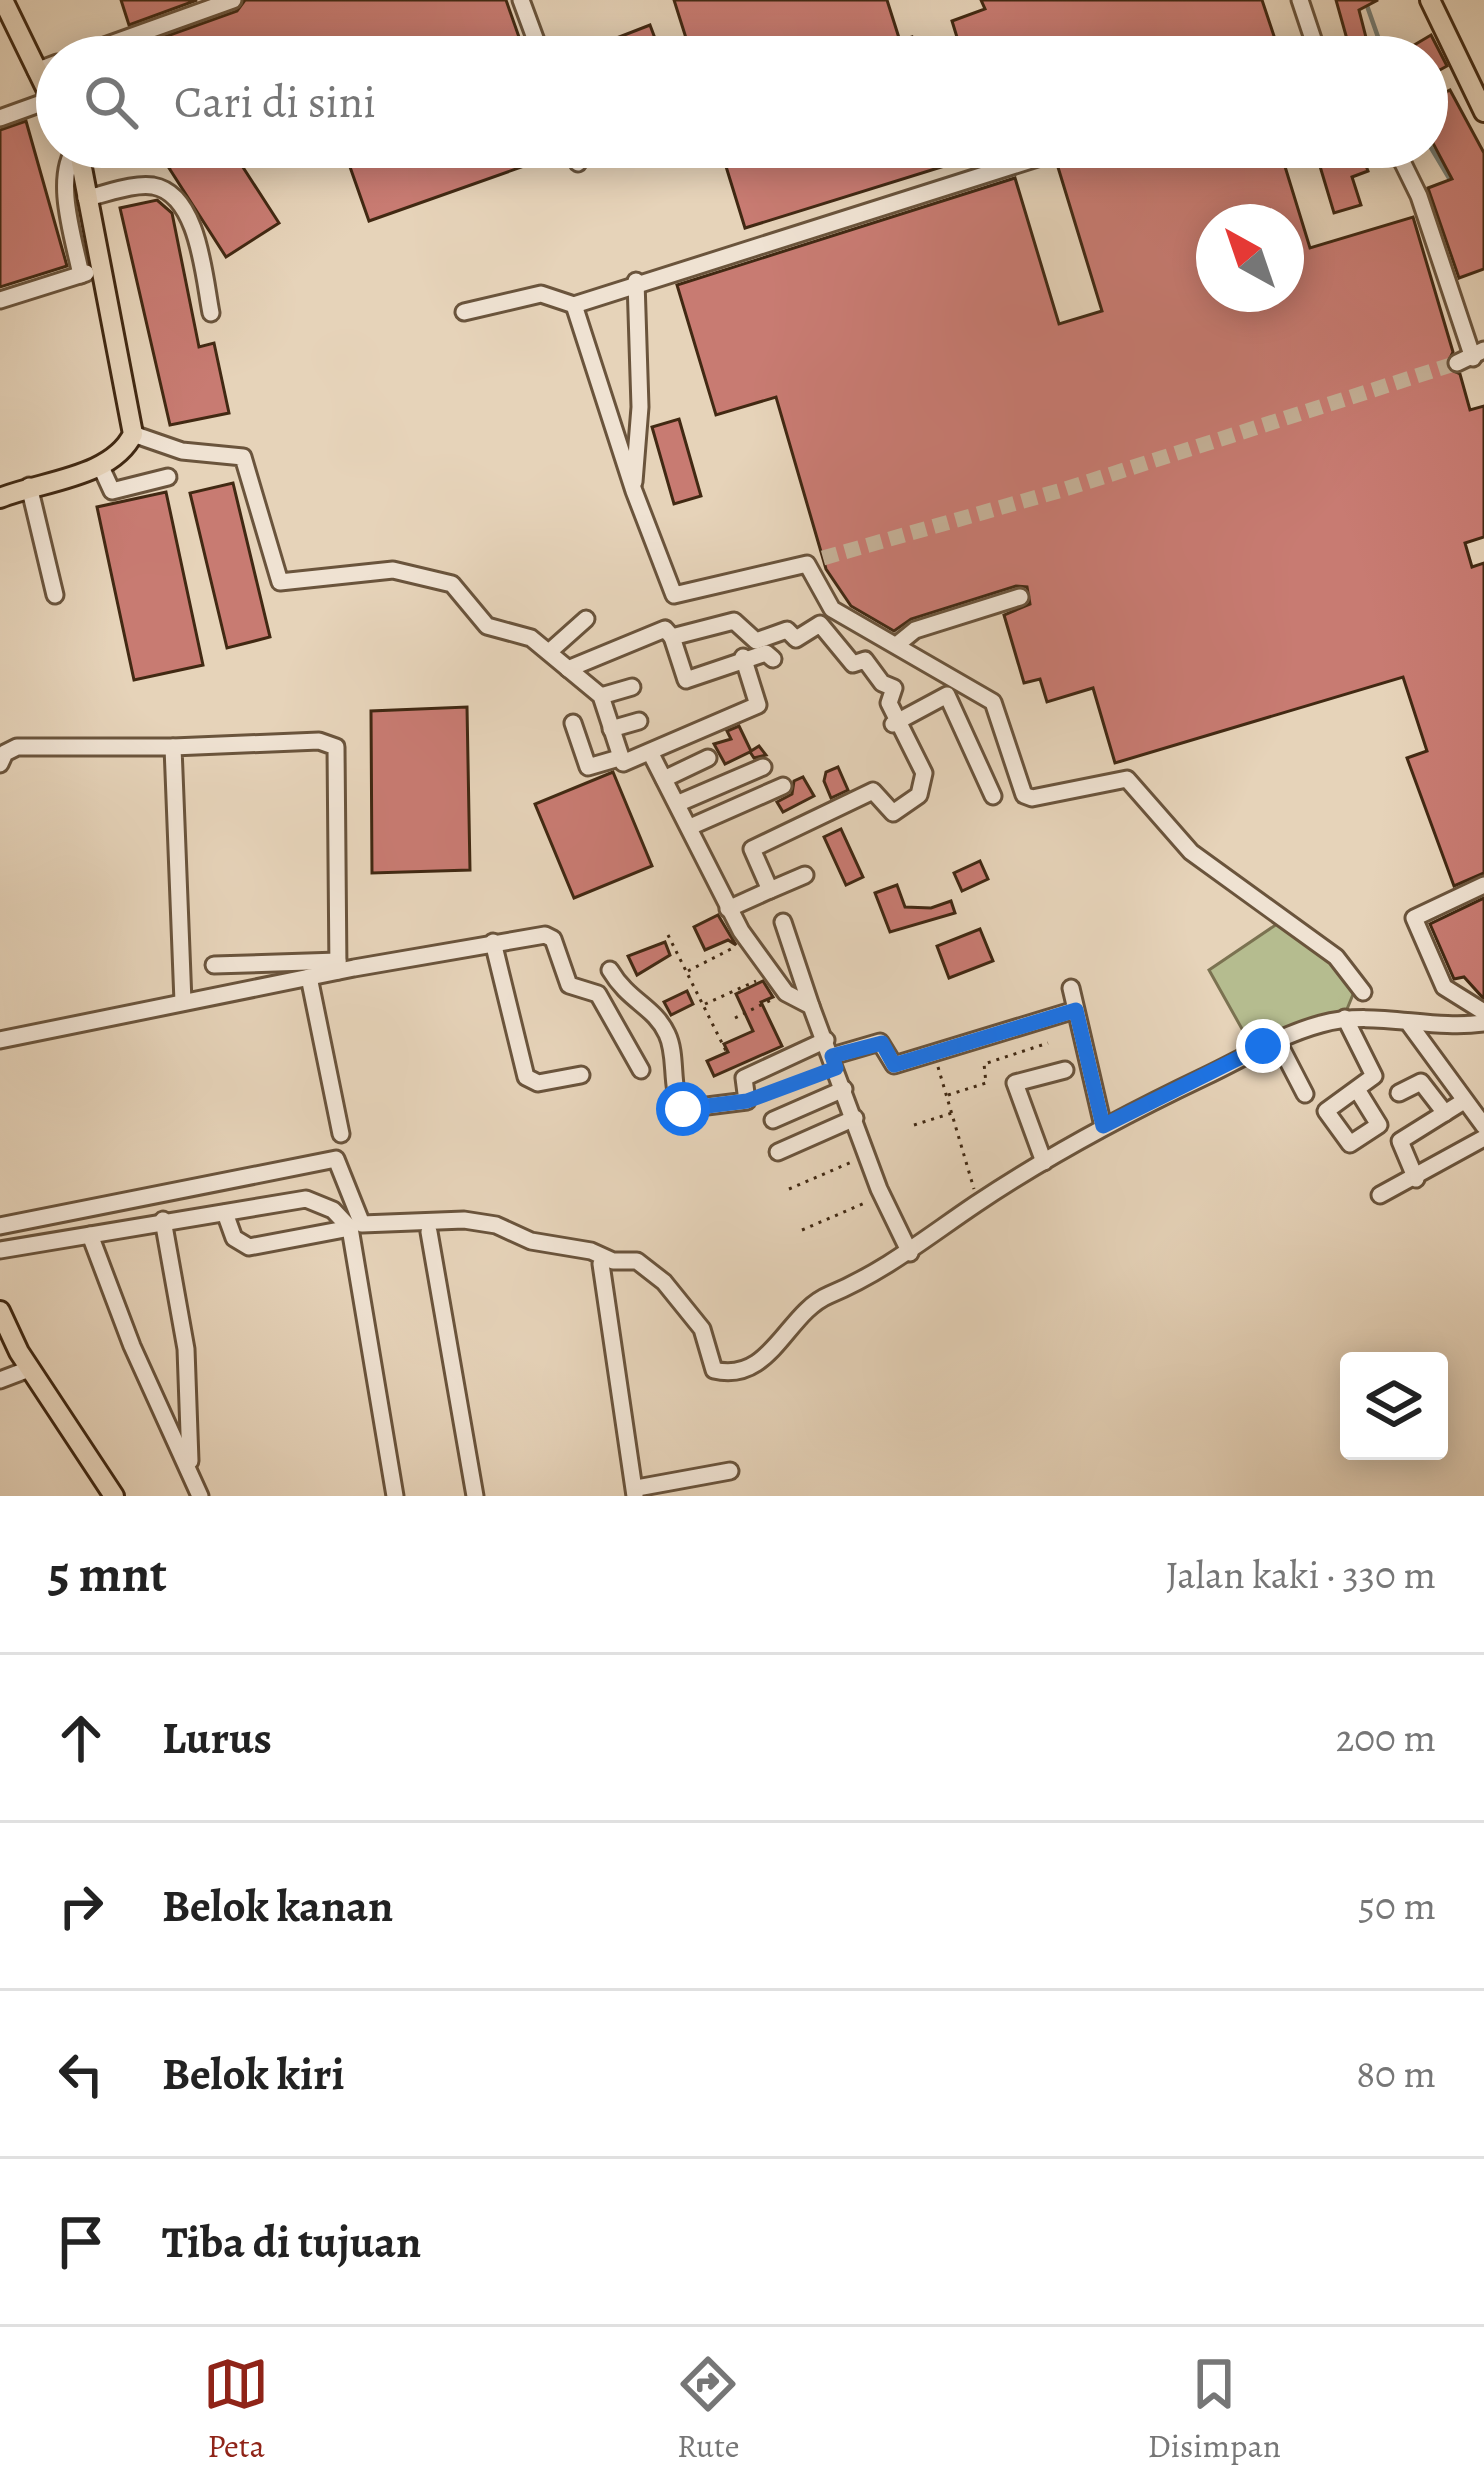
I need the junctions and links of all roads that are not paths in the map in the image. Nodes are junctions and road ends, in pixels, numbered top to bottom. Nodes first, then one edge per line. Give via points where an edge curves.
1 (233, 0) edge
2 (521, 0) edge
3 (1300, 0) edge
4 (1430, 0) edge
5 (2, 2) edge
6 (145, 36) edge
7 (534, 36) edge
8 (1312, 36) edge
9 (1447, 36) edge
10 (1448, 37) edge
11 (36, 71) edge
12 (36, 109) edge
13 (1484, 112) edge
14 (0, 118) edge
15 (67, 168) edge
16 (81, 168) edge
17 (1004, 168) edge
18 (1405, 168) edge
19 (86, 198) junction
20 (91, 272) junction
21 (636, 281) junction
22 (0, 300) edge
23 (574, 305) junction
24 (464, 312) dead end
25 (211, 313) dead end
26 (1471, 357) edge
27 (133, 434) junction
28 (100, 465) junction
29 (168, 478) dead end
30 (29, 486) junction
31 (634, 491) junction
32 (0, 498) edge
33 (55, 595) dead end
34 (1019, 597) dead end
35 (586, 620) dead end
36 (673, 637) junction
37 (899, 644) junction
38 (549, 652) junction
39 (743, 657) junction
40 (773, 659) dead end
41 (568, 669) junction
42 (632, 687) dead end
43 (601, 696) junction
44 (639, 721) dead end
45 (573, 723) dead end
46 (894, 723) junction
47 (611, 729) junction
48 (173, 747) junction
49 (651, 754) junction
50 (619, 758) junction
51 (708, 758) dead end
52 (0, 764) edge
53 (763, 767) dead end
54 (664, 779) junction
55 (783, 786) dead end
56 (993, 796) dead end
57 (679, 803) junction
58 (690, 827) junction
59 (805, 874) dead end
60 (1484, 885) edge
61 (770, 890) junction
62 (728, 909) junction
63 (783, 922) dead end
64 (494, 942) junction
65 (214, 965) dead end
66 (338, 966) junction
67 (610, 970) dead end
68 (309, 977) junction
69 (1071, 988) dead end
70 (1363, 992) dead end
71 (183, 1002) junction
72 (811, 1006) junction
73 (1076, 1010) junction
74 (1484, 1012) edge
75 (1346, 1018) junction
76 (1484, 1023) edge
77 (1410, 1024) junction
78 (0, 1040) edge
79 (1277, 1040) junction
80 (831, 1054) junction
81 (641, 1070) dead end
82 (1065, 1070) dead end
83 (581, 1075) dead end
84 (844, 1089) junction
85 (1358, 1091) dead end
86 (1399, 1093) dead end
87 (1305, 1094) dead end
88 (1464, 1101) junction
89 (1444, 1113) junction
90 (855, 1118) junction
91 (773, 1120) dead end
92 (1103, 1126) junction
93 (1484, 1126) edge
94 (341, 1134) dead end
95 (1484, 1138) edge
96 (778, 1152) dead end
97 (1044, 1162) junction
98 (1417, 1179) junction
99 (1380, 1195) dead end
100 (225, 1213) junction
101 (163, 1220) junction
102 (0, 1226) edge
103 (350, 1228) junction
104 (429, 1232) dead end
105 (90, 1235) junction
106 (0, 1250) edge
107 (910, 1252) junction
108 (601, 1264) dead end
109 (0, 1311) edge
110 (29, 1369) junction
111 (0, 1380) edge
112 (191, 1470) junction
113 (730, 1471) dead end
114 (636, 1492) edge
115 (114, 1496) edge
116 (200, 1496) edge
117 (395, 1496) edge
118 (475, 1496) edge

1 - 6 street
2 - 7 street
3 - 8 street
4 - 9 main road
5 - 11 main road
10 - 13 main road
12 - 14 street
15 - 20 street via 68,208
16 - 19 main road
17 - 21 street
18 - 26 street
19 - 20 main road
19 - 25 street via 142,186 166,191 197,243
20 - 22 street
20 - 27 main road
21 - 23 street
21 - 31 street
23 - 24 street via 541,294
23 - 31 street
27 - 28 main road
27 - 38 street via 182,451 243,457 280,581 415,572 452,584 502,632
28 - 29 street via 112,491
28 - 30 main road
30 - 32 main road
30 - 33 street
31 - 37 street via 679,598 815,561 832,609
34 - 37 street via 915,630
35 - 38 street
36 - 39 street via 686,680
36 - 41 street via 665,628
36 - 46 street via 734,621 753,640 787,630 796,639 823,625 854,664 863,659 890,683
37 - 70 street via 993,702 1024,795 1127,779 1192,852 1336,957
38 - 41 street
39 - 40 street
39 - 49 street via 758,705
41 - 43 street
42 - 43 street
43 - 47 street
44 - 47 street
45 - 50 street via 588,767
46 - 56 street via 948,696
46 - 61 street via 924,773 919,795 893,813 873,791 752,850
47 - 50 street
48 - 52 street via 17,747
48 - 66 street via 336,747
48 - 71 street
49 - 50 street via 629,764
49 - 54 street
51 - 54 street
53 - 57 street
54 - 57 street
55 - 58 street
57 - 58 street
58 - 62 street
59 - 61 street
60 - 74 street via 1414,918 1444,987
61 - 62 street
62 - 72 street via 786,993
63 - 72 street
64 - 66 street
64 - 81 street via 553,939 569,986 598,994
64 - 83 street via 526,1077 538,1083
65 - 66 street
66 - 68 street
67 - 80 street via 670,1038 680,1107 747,1101 744,1078
68 - 71 street
68 - 94 street
69 - 73 street
71 - 78 street
72 - 80 street
73 - 80 street via 889,1065 880,1042
73 - 92 street
75 - 77 street
75 - 79 street
75 - 85 street via 1373,1076
76 - 77 street
77 - 88 street
79 - 87 street
79 - 92 street
80 - 84 street
82 - 97 street via 1016,1083
84 - 90 street
84 - 91 street
86 - 89 street via 1421,1082
88 - 89 street
88 - 93 street
89 - 98 street via 1400,1141
90 - 96 street
90 - 107 street
92 - 97 street
95 - 98 street
97 - 107 street
98 - 99 street
100 - 101 street
100 - 103 street via 306,1199
100 - 103 street via 235,1238 249,1246
101 - 105 street
101 - 112 street via 186,1349
102 - 107 street via 336,1159 362,1224 496,1225 531,1241 647,1266 702,1329 716,1371 766,1357 812,1303
103 - 117 street
104 - 118 street
105 - 106 street
105 - 112 street
108 - 114 street
109 - 110 main road
110 - 111 street
110 - 115 main road
112 - 116 street
113 - 114 street

